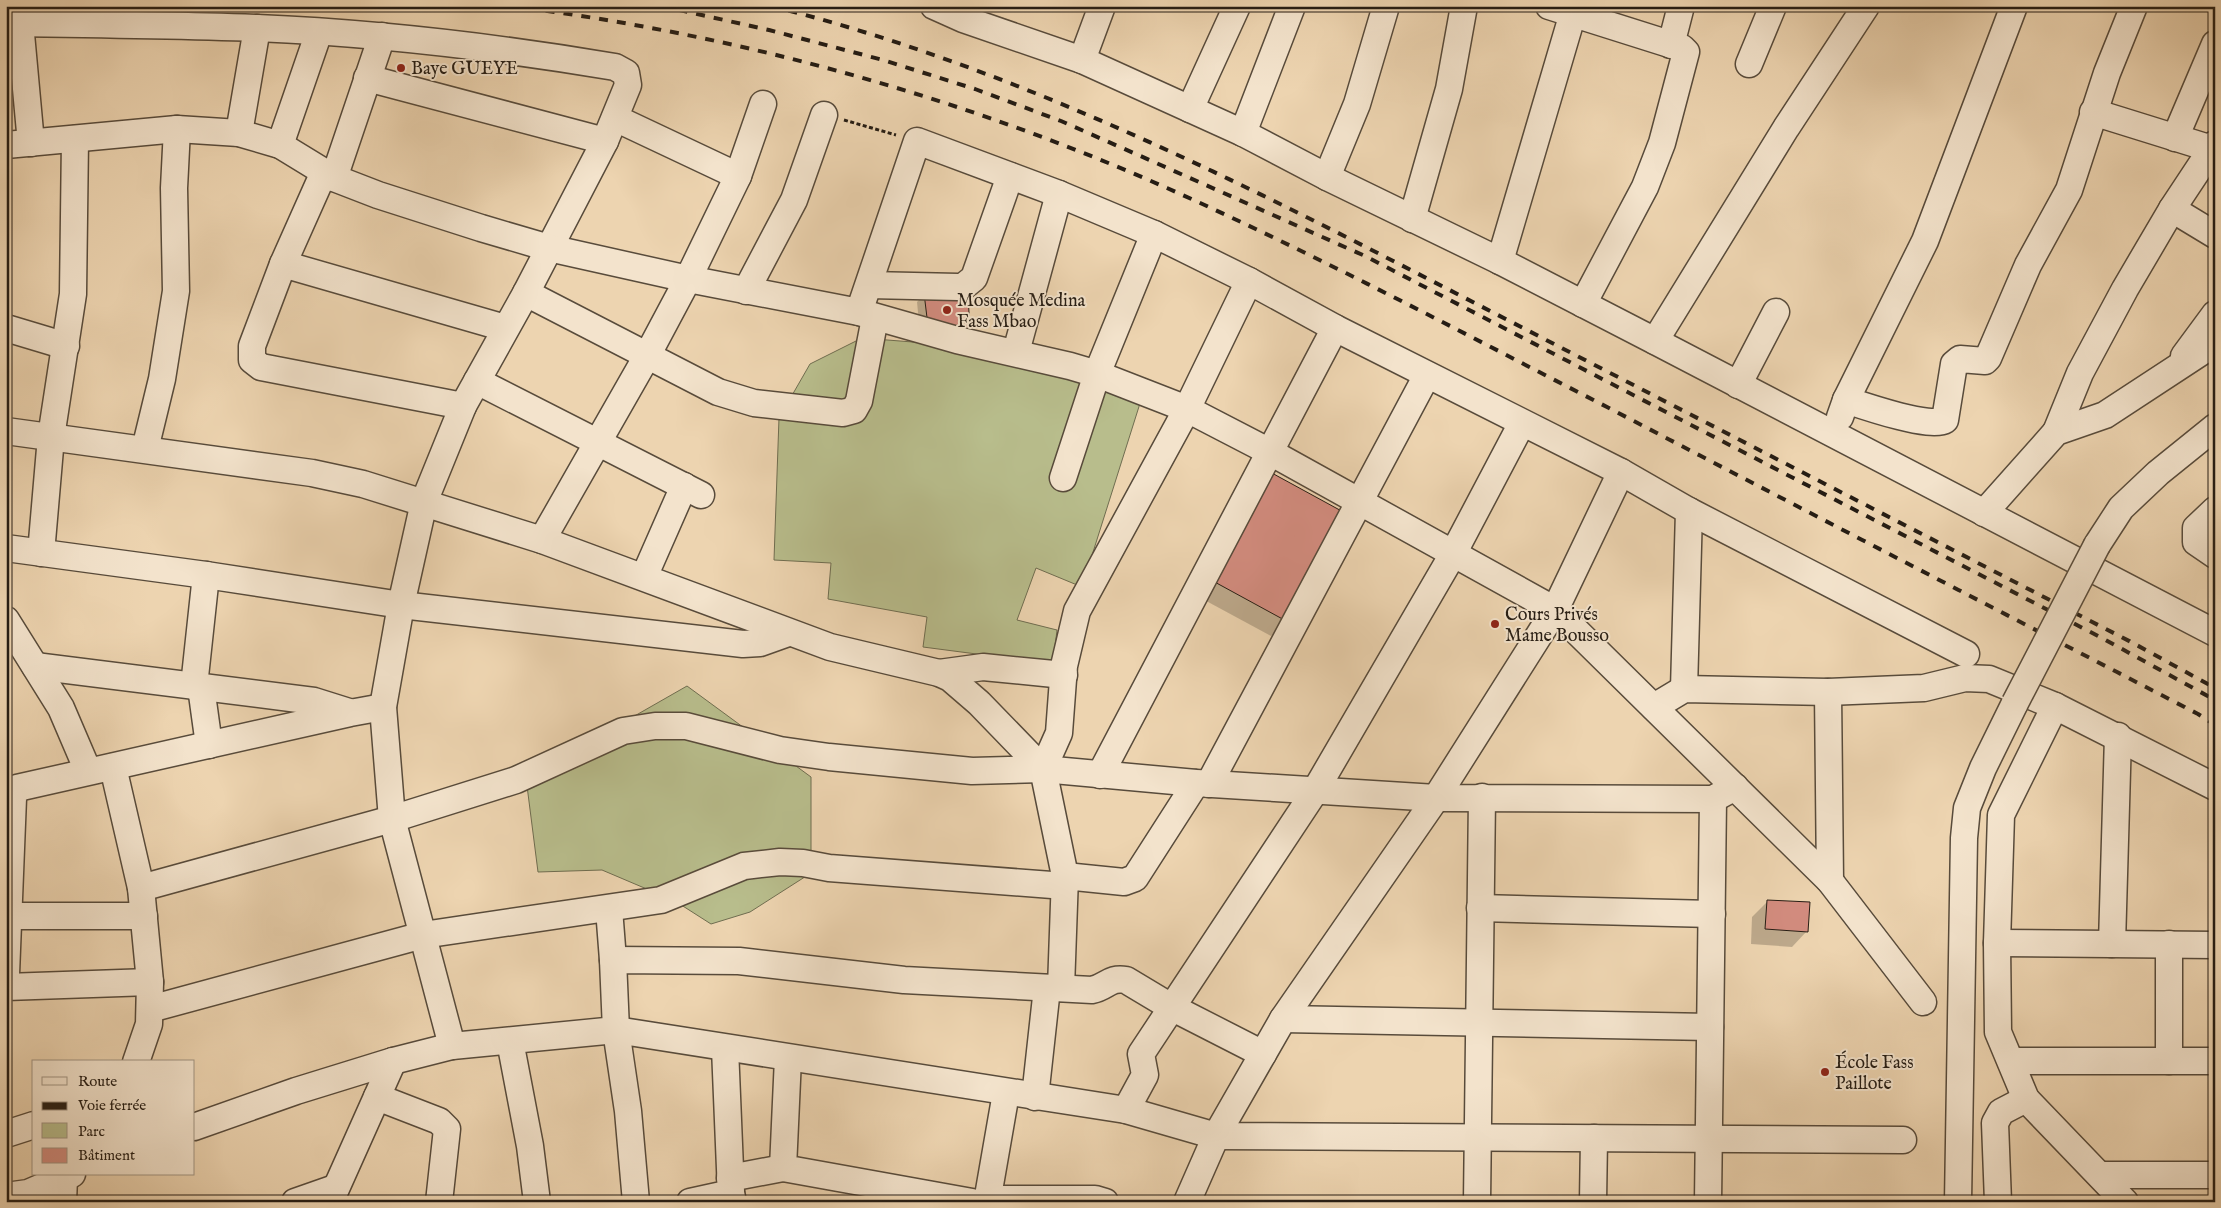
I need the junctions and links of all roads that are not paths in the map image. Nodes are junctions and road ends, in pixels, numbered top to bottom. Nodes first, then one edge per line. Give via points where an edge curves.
1 (934, 6) edge
2 (1102, 6) edge
3 (1237, 6) edge
4 (1292, 6) edge
5 (1386, 6) edge
6 (1464, 6) edge
7 (1681, 6) edge
8 (1773, 6) edge
9 (1866, 6) edge
10 (2014, 6) edge
11 (2134, 6) edge
12 (1572, 10) edge
13 (966, 12) edge
14 (13, 23) edge
15 (258, 28) junction
16 (319, 32) junction
17 (382, 36) junction
18 (2215, 44) edge
19 (1671, 45) junction
20 (1082, 60) junction
21 (1749, 64) dead end
22 (367, 78) junction
23 (763, 104) dead end
24 (1190, 109) junction
25 (2094, 112) junction
26 (824, 115) road end
27 (177, 129) junction
28 (610, 129) junction
29 (239, 133) junction
30 (1243, 133) junction
31 (2175, 138) junction
32 (75, 139) junction
33 (18, 144) edge
34 (280, 145) junction
35 (2213, 147) edge
36 (329, 175) junction
37 (738, 176) junction
38 (1010, 176) junction
39 (1327, 177) junction
40 (1059, 194) junction
41 (2172, 209) junction
42 (1412, 219) junction
43 (1154, 234) junction
44 (2215, 235) edge
45 (549, 248) junction
46 (1500, 261) junction
47 (283, 264) junction
48 (688, 279) junction
49 (1249, 281) junction
50 (869, 285) junction
51 (746, 291) junction
52 (526, 293) junction
53 (1582, 304) junction
54 (1776, 312) dead end
55 (2215, 314) edge
56 (867, 315) junction
57 (6, 328) edge
58 (505, 328) junction
59 (1335, 328) junction
60 (1655, 341) junction
61 (2215, 343) edge
62 (66, 346) junction
63 (1016, 352) junction
64 (647, 356) junction
65 (2176, 367) junction
66 (1097, 374) junction
67 (1427, 375) junction
68 (477, 381) junction
69 (1738, 384) junction
70 (1846, 400) junction
71 (464, 406) junction
72 (1186, 409) junction
73 (1522, 423) junction
74 (2215, 427) edge
75 (6, 431) edge
76 (2056, 432) junction
77 (1835, 435) junction
78 (51, 437) junction
79 (597, 444) junction
80 (144, 449) junction
81 (1270, 452) junction
82 (1621, 472) junction
83 (1063, 478) dead end
84 (424, 502) junction
85 (1359, 503) junction
86 (2215, 510) edge
87 (1689, 511) junction
88 (1984, 513) junction
89 (542, 540) junction
90 (6, 548) edge
91 (41, 553) junction
92 (1452, 554) junction
93 (2215, 555) edge
94 (206, 575) junction
95 (644, 578) junction
96 (401, 605) junction
97 (1555, 610) junction
98 (6, 620) edge
99 (788, 632) junction
100 (2215, 633) edge
101 (1966, 654) dead end
102 (35, 666) junction
103 (939, 673) junction
104 (1064, 675) junction
105 (197, 686) junction
106 (1684, 689) junction
107 (1828, 692) junction
108 (2055, 706) junction
109 (383, 707) junction
110 (1654, 707) junction
111 (350, 713) junction
112 (2118, 736) junction
113 (209, 745) junction
114 (100, 769) junction
115 (1043, 769) junction
116 (1100, 775) junction
117 (1202, 784) junction
118 (2215, 787) edge
119 (1314, 792) junction
120 (1724, 793) junction
121 (1482, 797) junction
122 (1436, 798) junction
123 (392, 818) junction
124 (1065, 881) junction
125 (1830, 881) junction
126 (141, 888) junction
127 (1480, 908) junction
128 (609, 909) junction
129 (1712, 914) junction
130 (8, 916) edge
131 (144, 916) junction
132 (423, 935) junction
133 (1996, 943) junction
134 (2112, 944) junction
135 (2169, 944) junction
136 (2215, 945) edge
137 (613, 960) junction
138 (6, 974) edge
139 (150, 982) junction
140 (6, 987) edge
141 (1054, 988) junction
142 (1923, 1002) dead end
143 (1171, 1007) junction
144 (150, 1009) junction
145 (1284, 1019) junction
146 (1479, 1024) junction
147 (1710, 1027) junction
148 (616, 1030) junction
149 (510, 1041) junction
150 (452, 1046) junction
151 (725, 1048) junction
152 (1263, 1054) junction
153 (788, 1058) junction
154 (137, 1060) edge
155 (393, 1061) junction
156 (2011, 1061) junction
157 (2169, 1061) junction
158 (2215, 1061) edge
159 (1006, 1093) junction
160 (376, 1097) junction
161 (1035, 1097) junction
162 (2026, 1099) junction
163 (1126, 1110) junction
164 (32, 1126) edge
165 (195, 1127) edge
166 (6, 1134) edge
167 (1216, 1136) junction
168 (1478, 1137) junction
169 (1594, 1138) junction
170 (1709, 1138) junction
171 (1903, 1140) dead end
172 (783, 1168) junction
173 (2215, 1175) edge
174 (2100, 1176) junction
175 (66, 1184) edge
176 (731, 1191) edge
177 (332, 1195) edge
178 (6, 1196) edge
179 (982, 1201) edge
180 (295, 1202) edge
181 (439, 1202) edge
182 (537, 1202) edge
183 (636, 1202) edge
184 (690, 1202) edge
185 (1105, 1202) edge
186 (1187, 1202) edge
187 (1477, 1202) edge
188 (1593, 1202) edge
189 (1708, 1202) edge
190 (1958, 1202) edge
191 (1998, 1202) edge
192 (2125, 1202) edge

1 - 13 street
2 - 20 street
3 - 24 street
4 - 30 street
5 - 39 street via 1357,104
6 - 42 street via 1449,89
7 - 19 street
8 - 21 street
9 - 60 street via 1791,120
10 - 70 street via 1925,241
11 - 25 street
12 - 19 street
12 - 46 street
13 - 20 street
14 - 15 street
14 - 33 street
15 - 16 street
15 - 29 street
16 - 17 street
16 - 34 street
17 - 22 street
17 - 28 street via 512,50 615,67 626,73 628,85
18 - 31 street
19 - 53 street via 1682,48 1686,58 1662,143 1645,187
20 - 24 street
22 - 28 street
22 - 36 street
23 - 37 street
24 - 30 street
25 - 31 street
25 - 70 street via 2069,190 2028,265 1988,358 1985,361 1960,358 1954,364 1945,420 1938,424 1906,418
26 - 51 street via 794,200
27 - 29 street
27 - 32 street
27 - 80 street via 174,188 176,291 162,379
28 - 37 street
28 - 45 street
29 - 34 street
30 - 39 street
31 - 35 street
32 - 33 street
32 - 62 street via 74,294
34 - 36 street
35 - 41 street
36 - 45 street via 430,212
36 - 47 street
37 - 48 street
38 - 40 street
38 - 50 street via 970,283 958,287
38 - 50 street via 917,142
39 - 42 street
40 - 43 street
40 - 63 street
41 - 44 street
41 - 76 street via 2080,373
42 - 46 street
43 - 49 street
43 - 66 street
45 - 48 street
45 - 52 street
46 - 53 street
47 - 58 street
47 - 71 street via 252,346 252,360 261,367
48 - 51 street
48 - 64 street
49 - 59 street
49 - 72 street
50 - 56 street
51 - 56 street
52 - 58 street
52 - 64 street
53 - 60 street
54 - 69 street
55 - 65 street
56 - 63 street via 957,340
56 - 64 street via 859,401 854,410 843,413 754,403 718,392
57 - 62 street
58 - 68 street
59 - 67 street
59 - 81 street
60 - 69 street
61 - 65 street
62 - 78 street
63 - 66 street
64 - 79 street
65 - 76 street via 2105,415
66 - 72 street
66 - 83 street
67 - 73 street
67 - 85 street
68 - 71 street
68 - 79 street
69 - 77 street
70 - 77 street
71 - 84 street
72 - 81 street
72 - 104 street via 1077,611
73 - 82 street
73 - 92 street
74 - 190 street, bridge via 2121,508 2097,544 2015,703 1967,808
75 - 78 street
76 - 88 street
77 - 88 street
78 - 80 street
78 - 91 street
79 - 89 street
79 - 95 street via 693,491
80 - 84 street via 339,478
81 - 85 street
81 - 116 street
82 - 87 street
82 - 97 street
84 - 89 street
84 - 96 street
85 - 92 street
85 - 117 street
86 - 93 street via 2196,528 2196,542
87 - 101 street
87 - 106 street
88 - 100 street
89 - 95 street
90 - 91 street
91 - 94 street
92 - 97 street
92 - 119 street
94 - 96 street
94 - 105 street
95 - 99 street
96 - 99 street via 743,644 760,643
96 - 109 street
97 - 110 street
97 - 122 street
98 - 102 street
99 - 103 street via 830,647
102 - 105 street
102 - 114 street
103 - 104 street via 983,667
103 - 115 street via 950,678 979,703
104 - 115 street via 1059,732
105 - 111 street via 314,701
105 - 113 street
106 - 107 street
106 - 110 street
107 - 108 street via 1924,688 1966,678 1989,679
107 - 125 street
108 - 112 street
108 - 133 street via 2001,816
109 - 111 street
109 - 123 street
110 - 120 street
111 - 113 street
112 - 118 street
112 - 134 street
113 - 114 street
114 - 126 street
114 - 130 street via 16,788
115 - 116 street
115 - 123 street via 972,771 829,757 780,750 686,726 655,726 623,731 516,780
115 - 124 street
116 - 117 street
117 - 119 street
117 - 124 street via 1135,878 1124,882
119 - 122 street
119 - 143 street
120 - 121 street
120 - 125 street
120 - 129 street
121 - 122 street
121 - 127 street
122 - 145 street
123 - 126 street
123 - 132 street
124 - 128 street via 830,868 780,862 744,866 662,900
124 - 141 street
125 - 142 street
126 - 131 street
127 - 129 street
127 - 146 street
128 - 132 street
128 - 137 street
129 - 147 street
130 - 131 street
130 - 138 street
131 - 139 street
132 - 144 street
132 - 150 street
133 - 134 street
133 - 156 street via 1998,1032
134 - 135 street
135 - 136 street
135 - 157 street
137 - 141 street via 739,961 904,980
137 - 148 street
139 - 140 street
139 - 144 street
141 - 143 street via 1100,989 1117,978
141 - 161 street
143 - 152 street
143 - 163 street via 1141,1054 1145,1075
144 - 154 street via 147,1032
145 - 146 street
145 - 152 street
146 - 147 street
146 - 168 street
147 - 170 street
148 - 149 street
148 - 151 street
148 - 183 street via 628,1110
149 - 150 street
149 - 182 street
150 - 155 street
151 - 153 street
151 - 176 street
152 - 167 street
153 - 159 street
153 - 172 street
155 - 160 street
155 - 165 street via 296,1090
156 - 157 street
156 - 162 street
157 - 158 street
159 - 161 street
159 - 179 street
160 - 177 street
160 - 181 street via 439,1121 447,1129
161 - 163 street
162 - 174 street
162 - 191 street via 2001,1112 1994,1123
163 - 167 street
164 - 166 street
167 - 168 street
167 - 186 street
168 - 169 street
168 - 187 street
169 - 170 street
169 - 188 street
170 - 171 street
170 - 189 street
172 - 176 street
172 - 179 street
173 - 174 street
174 - 192 street
175 - 178 street
176 - 184 street
177 - 180 street
179 - 185 street via 1096,1199

